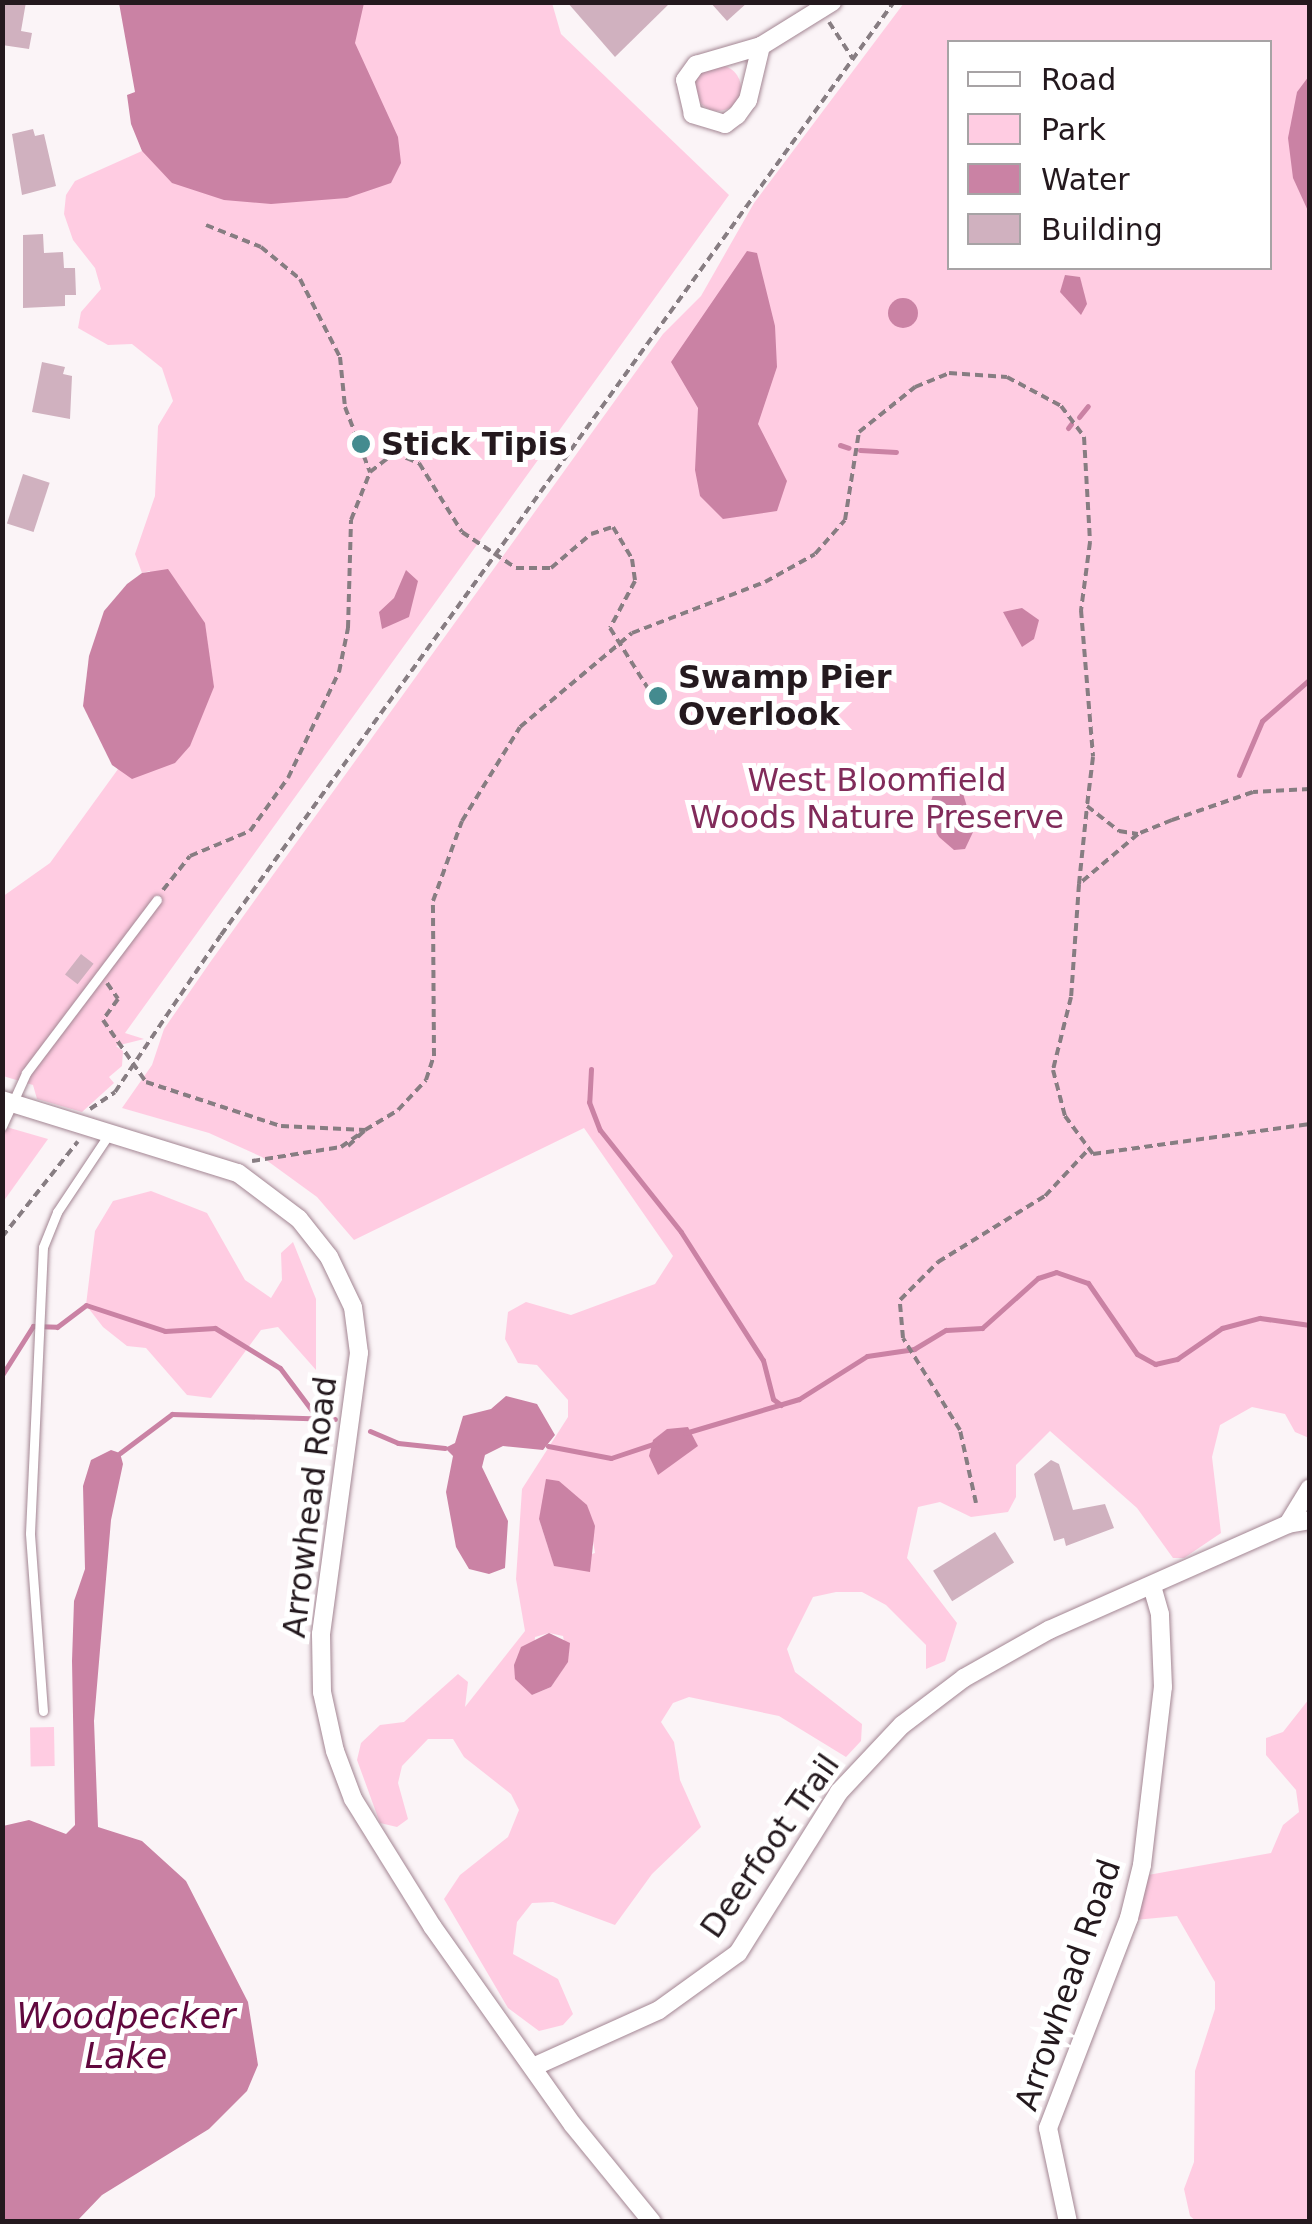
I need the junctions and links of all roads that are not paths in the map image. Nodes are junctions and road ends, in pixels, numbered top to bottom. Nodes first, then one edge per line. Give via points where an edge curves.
1 (827, 7) edge
2 (760, 46) junction
3 (157, 900) road end
4 (8, 1101) edge
5 (2, 1126) edge
6 (110, 1132) junction
7 (1310, 1488) edge
8 (1310, 1520) edge
9 (1288, 1524) junction
10 (1152, 1588) junction
11 (43, 1711) dead end
12 (533, 2067) junction
13 (652, 2222) edge
14 (1068, 2222) edge

1 - 2 street
2 - 2 street via 696,65 684,80 693,114 725,124 738,115
3 - 4 lane
4 - 5 lane
4 - 6 street, Arrowhead Road
6 - 11 lane via 57,1212 43,1246 30,1533
6 - 12 street, Arrowhead Road via 238,1174 314,1237 354,1308 359,1353 353,1418 320,1634 322,1692 335,1751 383,1853
7 - 9 street
8 - 9 street, Deerfoot Trail
9 - 10 street, Deerfoot Trail
10 - 12 street, Deerfoot Trail via 1000,1656 929,1703 839,1792 738,1953 660,2010
10 - 14 street, Arrowhead Road via 1160,1614 1162,1687 1142,1865 1129,1918 1048,2128
12 - 13 street, Arrowhead Road

